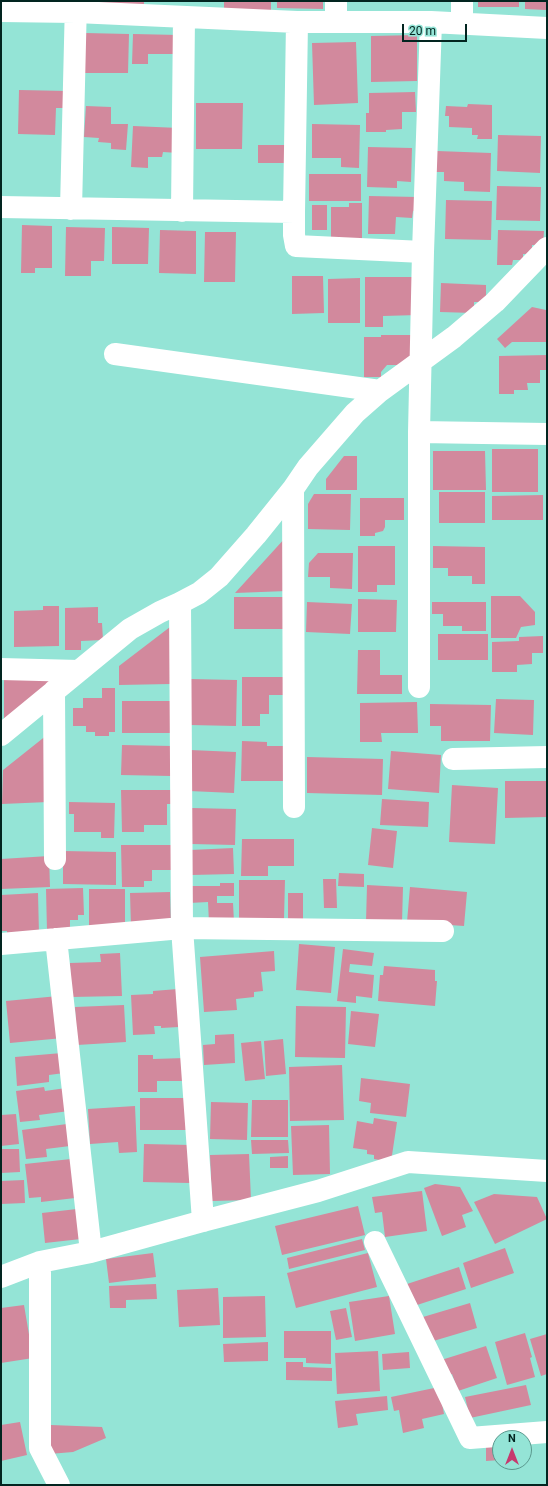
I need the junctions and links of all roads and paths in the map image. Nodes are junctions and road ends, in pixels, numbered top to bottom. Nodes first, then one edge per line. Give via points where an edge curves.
1 (462, 1) edge
2 (76, 6) edge
3 (206, 9) edge
4 (1, 11) edge
5 (336, 11) edge
6 (184, 17) junction
7 (297, 22) junction
8 (431, 22) junction
9 (462, 24) junction
10 (547, 28) edge
11 (1, 208) edge
12 (71, 208) junction
13 (182, 211) junction
14 (294, 212) junction
15 (547, 248) edge
16 (423, 252) junction
17 (115, 354) dead end
18 (421, 362) junction
19 (380, 391) junction
20 (419, 432) junction
21 (547, 434) edge
22 (293, 489) junction
23 (180, 603) junction
24 (1, 669) edge
25 (79, 671) junction
26 (419, 687) dead end
27 (54, 692) junction
28 (1, 735) edge
29 (547, 757) edge
30 (453, 759) dead end
31 (294, 807) dead end
32 (55, 859) dead end
33 (182, 928) junction
34 (443, 931) dead end
35 (56, 939) junction
36 (1, 944) edge
37 (547, 1171) edge
38 (203, 1221) junction
39 (375, 1242) dead end
40 (91, 1252) junction
41 (40, 1262) junction
42 (1, 1278) edge
43 (547, 1432) edge
44 (50, 1480) edge

1 - 9 street
2 - 4 street
2 - 6 street
2 - 12 street
3 - 6 street
3 - 7 street
5 - 7 street
5 - 8 street
6 - 13 street
7 - 14 street
8 - 9 street
8 - 16 street
9 - 10 street
11 - 12 street
12 - 13 street
13 - 14 street
14 - 16 street via 296,246
15 - 18 street via 495,302
16 - 18 street
17 - 19 street
18 - 19 street
18 - 20 street
19 - 22 street via 355,413 308,467
20 - 21 street
20 - 26 street
22 - 23 street via 219,577 199,593
22 - 31 street
23 - 25 street via 130,630
23 - 33 street
24 - 25 street
25 - 27 street
27 - 28 street
27 - 32 street
29 - 30 street
33 - 34 street
33 - 35 street
33 - 38 street
35 - 36 street
35 - 40 street
37 - 38 street via 408,1162 318,1191
38 - 40 street
39 - 43 street via 470,1438
40 - 41 street
41 - 42 street
41 - 44 street via 40,1448

